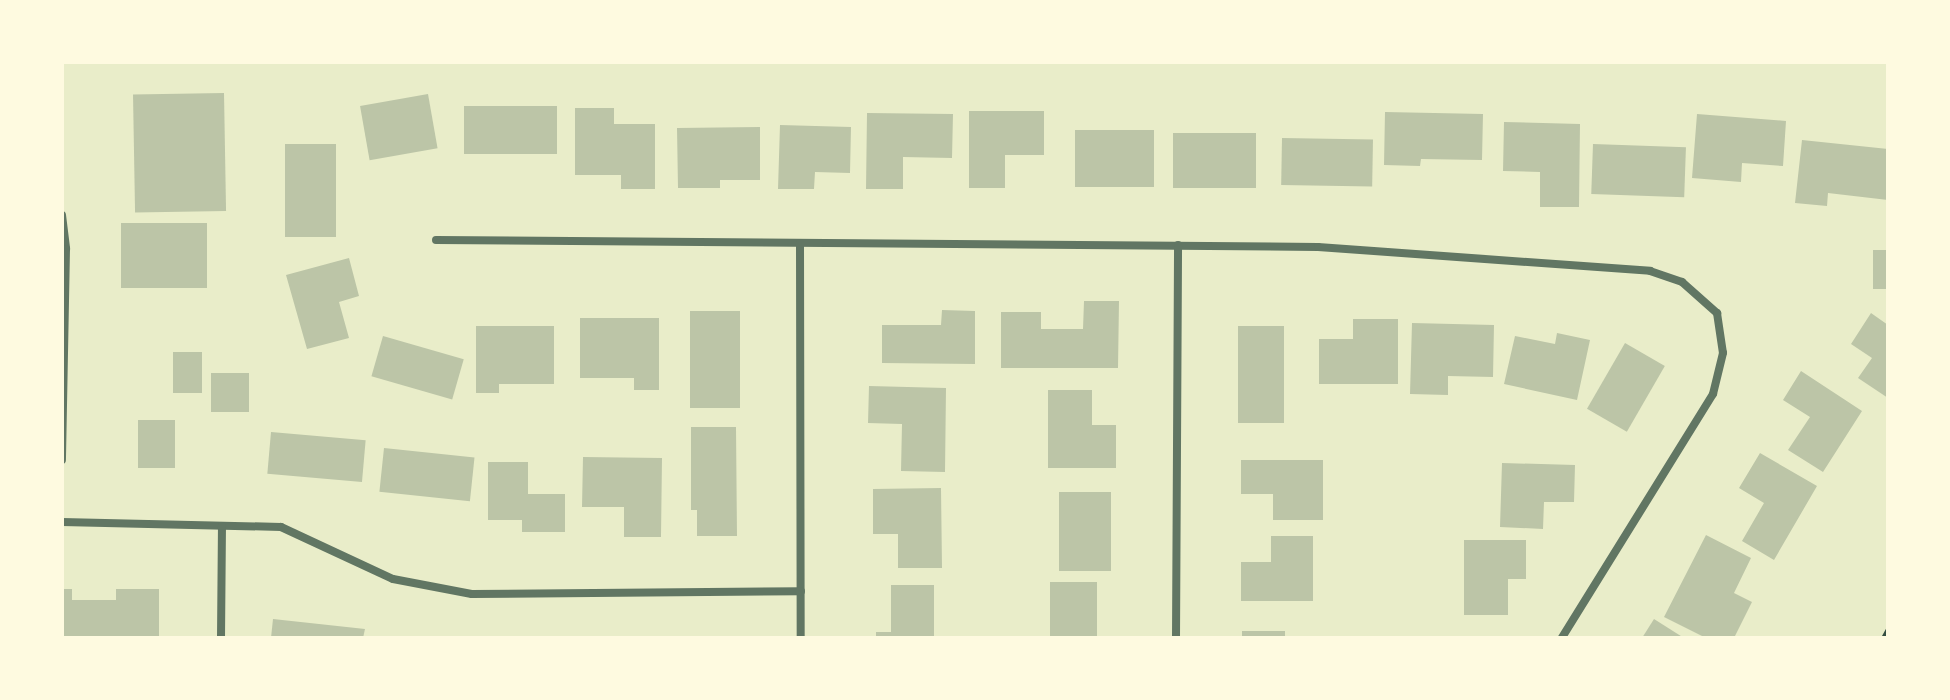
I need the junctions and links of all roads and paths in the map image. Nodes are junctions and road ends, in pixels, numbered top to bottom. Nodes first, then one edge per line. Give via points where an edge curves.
1 (62, 215) edge
2 (436, 240) dead end
3 (800, 243) junction
4 (1178, 245) junction
5 (62, 460) edge
6 (62, 522) edge
7 (222, 526) junction
8 (801, 591) junction
9 (1888, 629) edge
10 (221, 638) edge
11 (801, 638) edge
12 (1176, 638) edge
13 (1562, 638) edge
14 (1883, 638) edge

1 - 5 street
2 - 3 street
3 - 4 street
3 - 8 street
4 - 12 street
4 - 13 street via 1318,247 1650,271 1682,282 1717,313 1723,353 1713,394
6 - 7 street
7 - 8 street via 281,527 393,579 472,594
7 - 10 street
8 - 11 street
9 - 14 path

